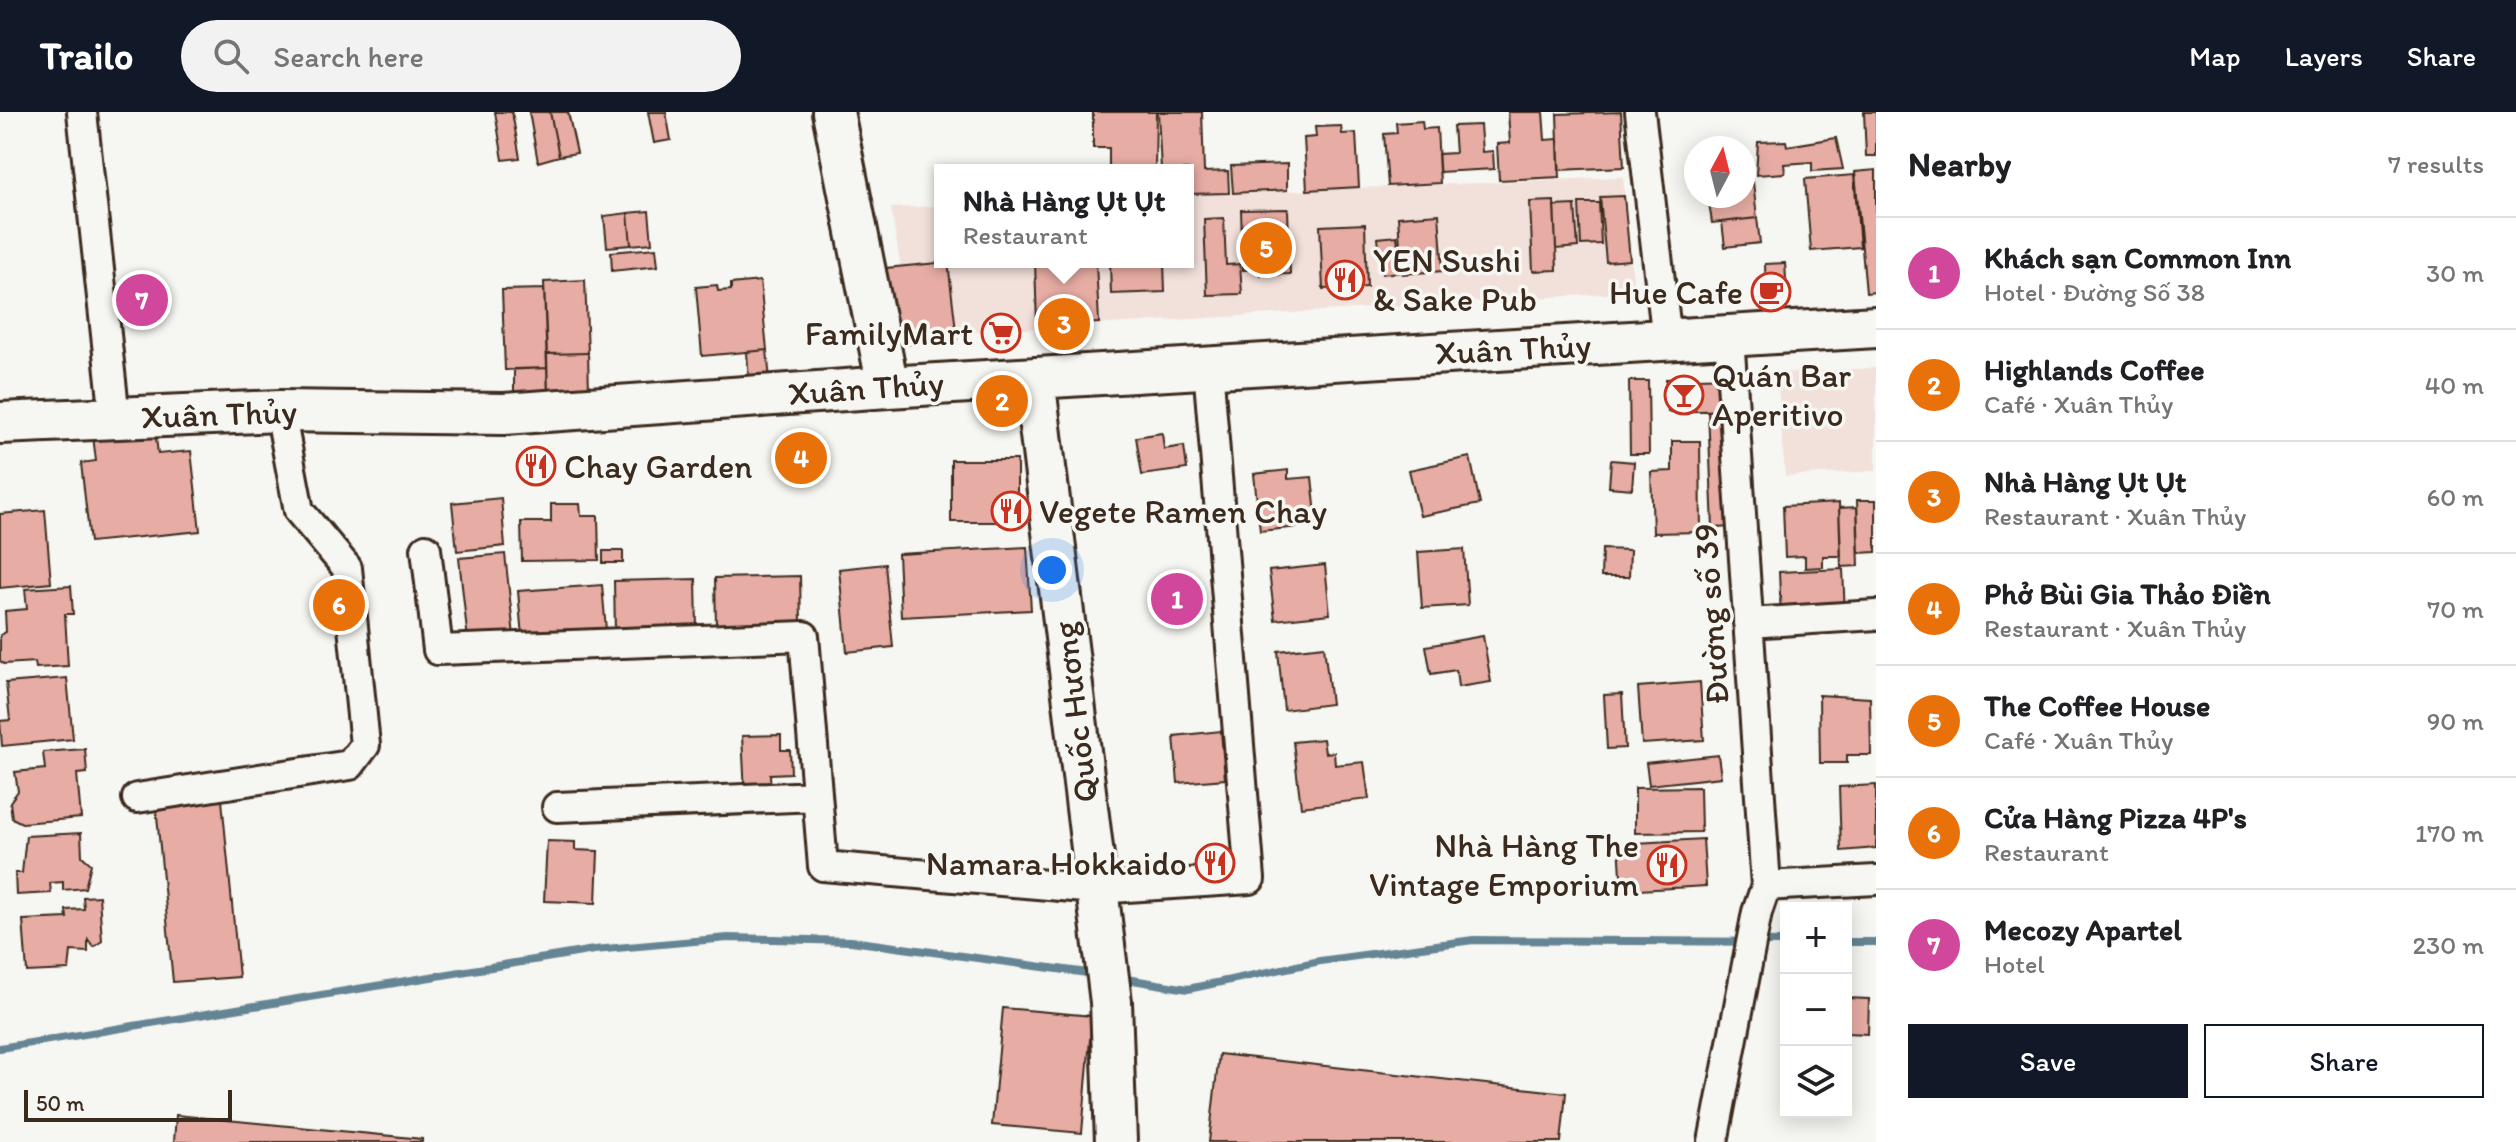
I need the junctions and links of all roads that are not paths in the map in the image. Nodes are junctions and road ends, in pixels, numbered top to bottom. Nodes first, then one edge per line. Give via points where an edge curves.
1 (82, 112) edge
2 (833, 112) edge
3 (1640, 112) edge
4 (1876, 327) edge
5 (1729, 336) junction
6 (1667, 340) junction
7 (1208, 367) junction
8 (1034, 378) junction
9 (888, 387) junction
10 (280, 411) junction
11 (115, 418) junction
12 (0, 423) edge
13 (426, 549) dead end
14 (1876, 615) edge
15 (1748, 623) junction
16 (817, 796) junction
17 (137, 798) dead end
18 (557, 807) dead end
19 (1876, 880) edge
20 (1096, 889) junction
21 (1762, 899) junction
22 (1116, 1142) edge
23 (1713, 1142) edge

1 - 11 street
2 - 9 street
3 - 6 street
4 - 5 street, Xuân Thủy
5 - 6 street, Xuân Thủy
5 - 15 street, Đường số 39
6 - 7 street, Xuân Thủy
7 - 8 street, Xuân Thủy
7 - 20 street via 1250,879
8 - 9 street, Xuân Thủy
8 - 20 street, Quốc Hương
9 - 10 street, Xuân Thủy via 504,414
10 - 11 street, Xuân Thủy
10 - 17 street via 299,511 347,568 365,745 350,765
11 - 12 street, Xuân Thủy
13 - 16 street via 438,650 804,636
14 - 15 street
15 - 21 street, Đường số 39
16 - 18 street
16 - 20 street via 823,866
19 - 21 street
20 - 22 street, Quốc Hương via 1111,1002
21 - 23 street, Đường số 39

